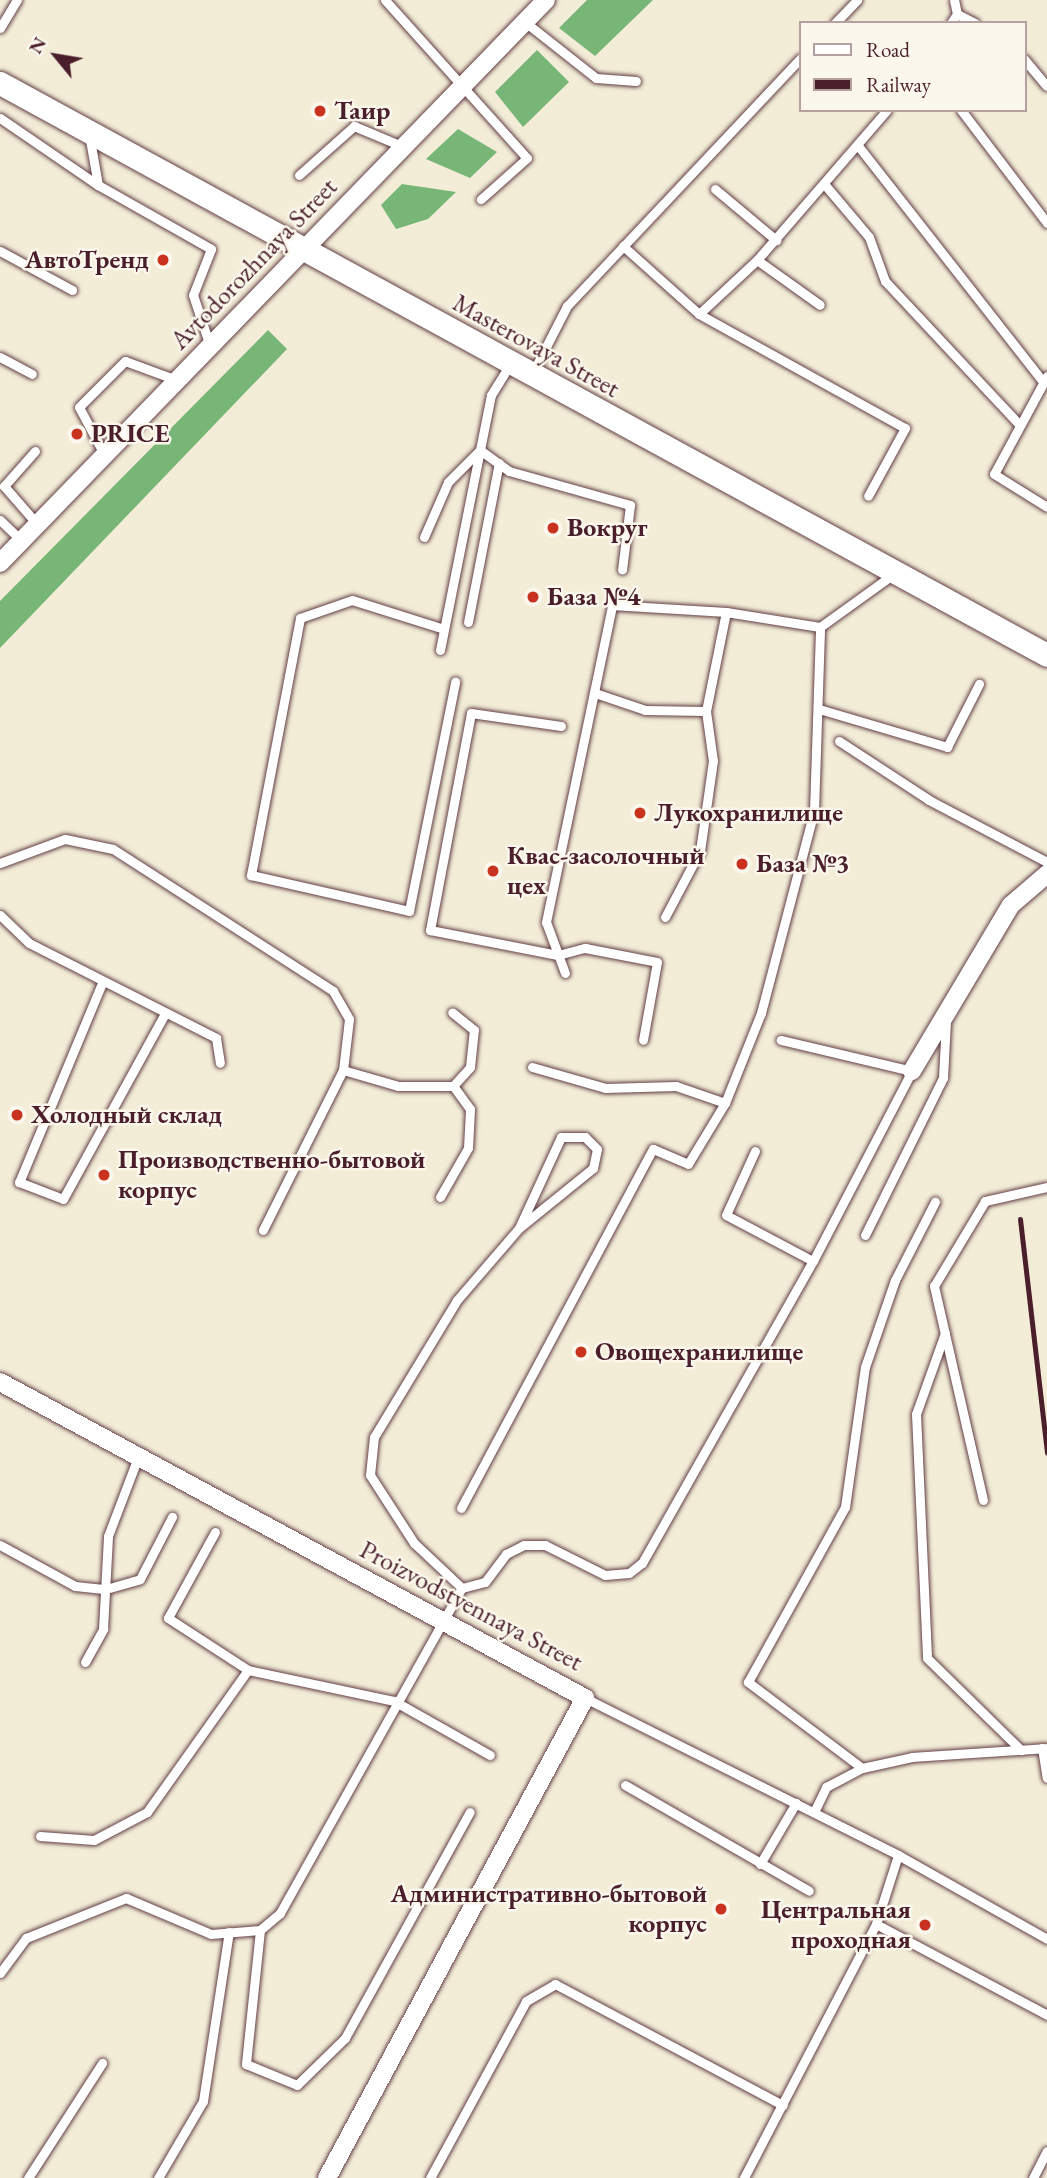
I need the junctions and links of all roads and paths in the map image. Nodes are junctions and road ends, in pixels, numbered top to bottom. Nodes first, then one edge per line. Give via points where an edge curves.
1 (17, 0) edge
2 (385, 0) edge
3 (546, 0) edge
4 (857, 0) edge
5 (954, 0) edge
6 (957, 14) junction
7 (837, 21) edge
8 (952, 21) edge
9 (971, 21) edge
10 (525, 22) junction
11 (0, 29) edge
12 (799, 61) edge
13 (1026, 61) edge
14 (636, 81) dead end
15 (0, 83) edge
16 (1047, 86) edge
17 (462, 87) junction
18 (885, 112) edge
19 (963, 112) edge
20 (0, 118) edge
21 (89, 132) junction
22 (404, 147) junction
23 (859, 147) junction
24 (299, 175) dead end
25 (98, 185) junction
26 (825, 185) junction
27 (715, 189) dead end
28 (481, 199) dead end
29 (1047, 223) edge
30 (776, 240) junction
31 (623, 246) junction
32 (0, 251) edge
33 (301, 251) junction
34 (757, 260) junction
35 (72, 290) dead end
36 (820, 305) dead end
37 (699, 314) junction
38 (211, 347) junction
39 (0, 357) edge
40 (510, 365) junction
41 (32, 374) dead end
42 (532, 376) junction
43 (1045, 379) edge
44 (179, 381) junction
45 (1018, 423) junction
46 (480, 450) junction
47 (35, 451) dead end
48 (105, 456) junction
49 (499, 463) junction
50 (868, 496) dead end
51 (1047, 507) edge
52 (0, 520) edge
53 (38, 525) junction
54 (424, 537) dead end
55 (22, 541) junction
56 (0, 563) edge
57 (622, 570) dead end
58 (895, 573) junction
59 (726, 612) junction
60 (468, 622) dead end
61 (820, 627) junction
62 (444, 629) junction
63 (440, 650) dead end
64 (1047, 655) edge
65 (455, 682) dead end
66 (979, 684) dead end
67 (595, 693) junction
68 (819, 709) junction
69 (706, 711) junction
70 (561, 726) dead end
71 (839, 741) dead end
72 (1047, 862) edge
73 (0, 863) edge
74 (1047, 874) edge
75 (0, 915) edge
76 (665, 917) dead end
77 (558, 956) junction
78 (565, 973) dead end
79 (102, 983) junction
80 (452, 1012) dead end
81 (164, 1014) junction
82 (946, 1020) junction
83 (643, 1040) dead end
84 (781, 1040) dead end
85 (220, 1063) dead end
86 (532, 1067) dead end
87 (343, 1070) junction
88 (912, 1071) junction
89 (453, 1086) junction
90 (725, 1102) junction
91 (755, 1151) dead end
92 (1047, 1187) edge
93 (440, 1198) dead end
94 (935, 1202) dead end
95 (519, 1228) junction
96 (263, 1230) dead end
97 (866, 1234) dead end
98 (813, 1261) junction
99 (945, 1333) junction
100 (0, 1382) edge
101 (138, 1457) junction
102 (983, 1500) dead end
103 (461, 1508) dead end
104 (173, 1517) dead end
105 (215, 1532) dead end
106 (0, 1545) edge
107 (463, 1588) junction
108 (106, 1589) junction
109 (444, 1622) junction
110 (85, 1662) dead end
111 (248, 1670) junction
112 (585, 1698) junction
113 (394, 1701) junction
114 (1044, 1748) edge
115 (1021, 1750) junction
116 (490, 1755) dead end
117 (862, 1768) junction
118 (1047, 1778) edge
119 (625, 1785) dead end
120 (796, 1803) junction
121 (470, 1812) dead end
122 (814, 1812) junction
123 (40, 1836) dead end
124 (898, 1855) junction
125 (760, 1864) junction
126 (809, 1891) dead end
127 (876, 1924) junction
128 (260, 1930) junction
129 (229, 1932) junction
130 (1047, 1939) edge
131 (0, 1973) edge
132 (1047, 2015) edge
133 (102, 2063) dead end
134 (783, 2105) junction
135 (1047, 2151) edge
136 (28, 2178) edge
137 (158, 2178) edge
138 (327, 2178) edge
139 (430, 2178) edge
140 (744, 2178) edge
141 (1033, 2178) edge

1 - 11 lane
2 - 17 lane
3 - 10 street, Avtodorozhnaya Street
4 - 7 lane
5 - 6 lane
6 - 8 lane
6 - 9 lane
10 - 14 lane via 596,78
10 - 17 street, Avtodorozhnaya Street
12 - 31 lane
13 - 16 lane
15 - 21 main road, Masterovaya Street
17 - 22 street, Avtodorozhnaya Street
17 - 28 lane via 527,158
18 - 23 lane
19 - 29 lane
20 - 25 lane
21 - 25 lane
21 - 33 main road, Masterovaya Street
22 - 24 lane via 354,126
22 - 33 street, Avtodorozhnaya Street
23 - 26 lane
23 - 43 lane
25 - 38 lane via 211,249 193,295
26 - 30 lane
26 - 45 lane via 869,237 885,281
27 - 30 lane
30 - 34 lane
31 - 37 lane
31 - 42 lane via 567,306
32 - 35 lane
33 - 38 street, Avtodorozhnaya Street
33 - 40 main road, Masterovaya Street
34 - 36 lane
34 - 37 lane
37 - 50 lane via 905,428
38 - 44 street, Avtodorozhnaya Street
39 - 41 lane
40 - 42 main road, Masterovaya Street
40 - 46 lane via 491,395
42 - 58 main road, Masterovaya Street
43 - 45 lane
44 - 48 street, Avtodorozhnaya Street
44 - 48 lane via 125,361 79,407
45 - 51 lane via 994,474
46 - 49 lane
46 - 54 lane via 447,482
46 - 62 lane
47 - 53 lane via 4,486
48 - 53 street, Avtodorozhnaya Street
49 - 57 lane via 630,505
49 - 60 lane
52 - 55 lane
53 - 55 street, Avtodorozhnaya Street
55 - 56 street, Avtodorozhnaya Street
58 - 61 lane
58 - 64 main road, Masterovaya Street
59 - 61 lane
59 - 67 lane via 612,605
59 - 69 lane
61 - 68 lane
62 - 63 lane
62 - 65 lane via 352,600 300,618 251,875 409,911
66 - 68 lane via 947,747
67 - 69 lane via 645,710
67 - 77 lane via 546,922
68 - 90 lane via 814,811 761,1013
69 - 76 lane via 713,761 700,850
70 - 77 lane via 471,713 429,930
71 - 72 lane via 929,800
73 - 87 lane via 65,839 113,849 333,991 349,1019
74 - 82 street via 1011,905
75 - 79 lane via 29,943
77 - 78 lane
77 - 83 lane via 584,948 657,962
79 - 81 lane
79 - 81 lane via 19,1182 63,1199
80 - 89 lane via 474,1030 470,1067
81 - 85 lane via 216,1038
82 - 88 street
82 - 97 lane via 943,1078
84 - 88 lane
86 - 90 lane via 605,1088 676,1086
87 - 89 lane via 398,1086
87 - 96 lane
88 - 98 lane
89 - 93 lane via 470,1109 468,1148
90 - 103 lane via 688,1164 653,1149
91 - 98 lane via 726,1215
92 - 99 lane via 985,1201 934,1286
94 - 117 lane via 895,1280 864,1367 845,1507 748,1682
95 - 95 lane via 593,1168 597,1149 585,1137 561,1138
95 - 107 lane via 457,1300 374,1437 370,1475 414,1543
98 - 107 lane via 642,1563 629,1573 605,1575 545,1545 524,1545 506,1554 485,1582
99 - 102 lane
99 - 115 lane via 916,1414 927,1658
100 - 101 street, Proizvodstvennaya Street
101 - 108 lane via 108,1536
101 - 109 street, Proizvodstvennaya Street
104 - 108 lane via 140,1579
105 - 111 lane via 168,1618
106 - 108 lane via 75,1586
107 - 109 lane
108 - 110 lane via 103,1629
109 - 112 street, Proizvodstvennaya Street
109 - 113 lane
111 - 113 lane
111 - 123 lane via 147,1812 94,1840
112 - 120 lane
112 - 138 street, Proizvodstvennaya Street
113 - 116 lane
113 - 128 lane via 280,1913
114 - 115 lane
114 - 118 lane
115 - 117 lane via 912,1757
117 - 122 lane via 826,1787
119 - 125 lane
120 - 122 lane
120 - 125 lane
121 - 128 lane via 345,2038 297,2085 246,2064
122 - 124 lane
124 - 127 lane
124 - 130 lane
125 - 126 lane
127 - 132 lane
127 - 134 lane
128 - 129 lane
129 - 131 lane via 211,1934 126,1899 26,1938
129 - 137 lane via 203,2101
133 - 136 lane
134 - 139 lane via 555,1984 526,2001
134 - 140 lane
135 - 141 lane

